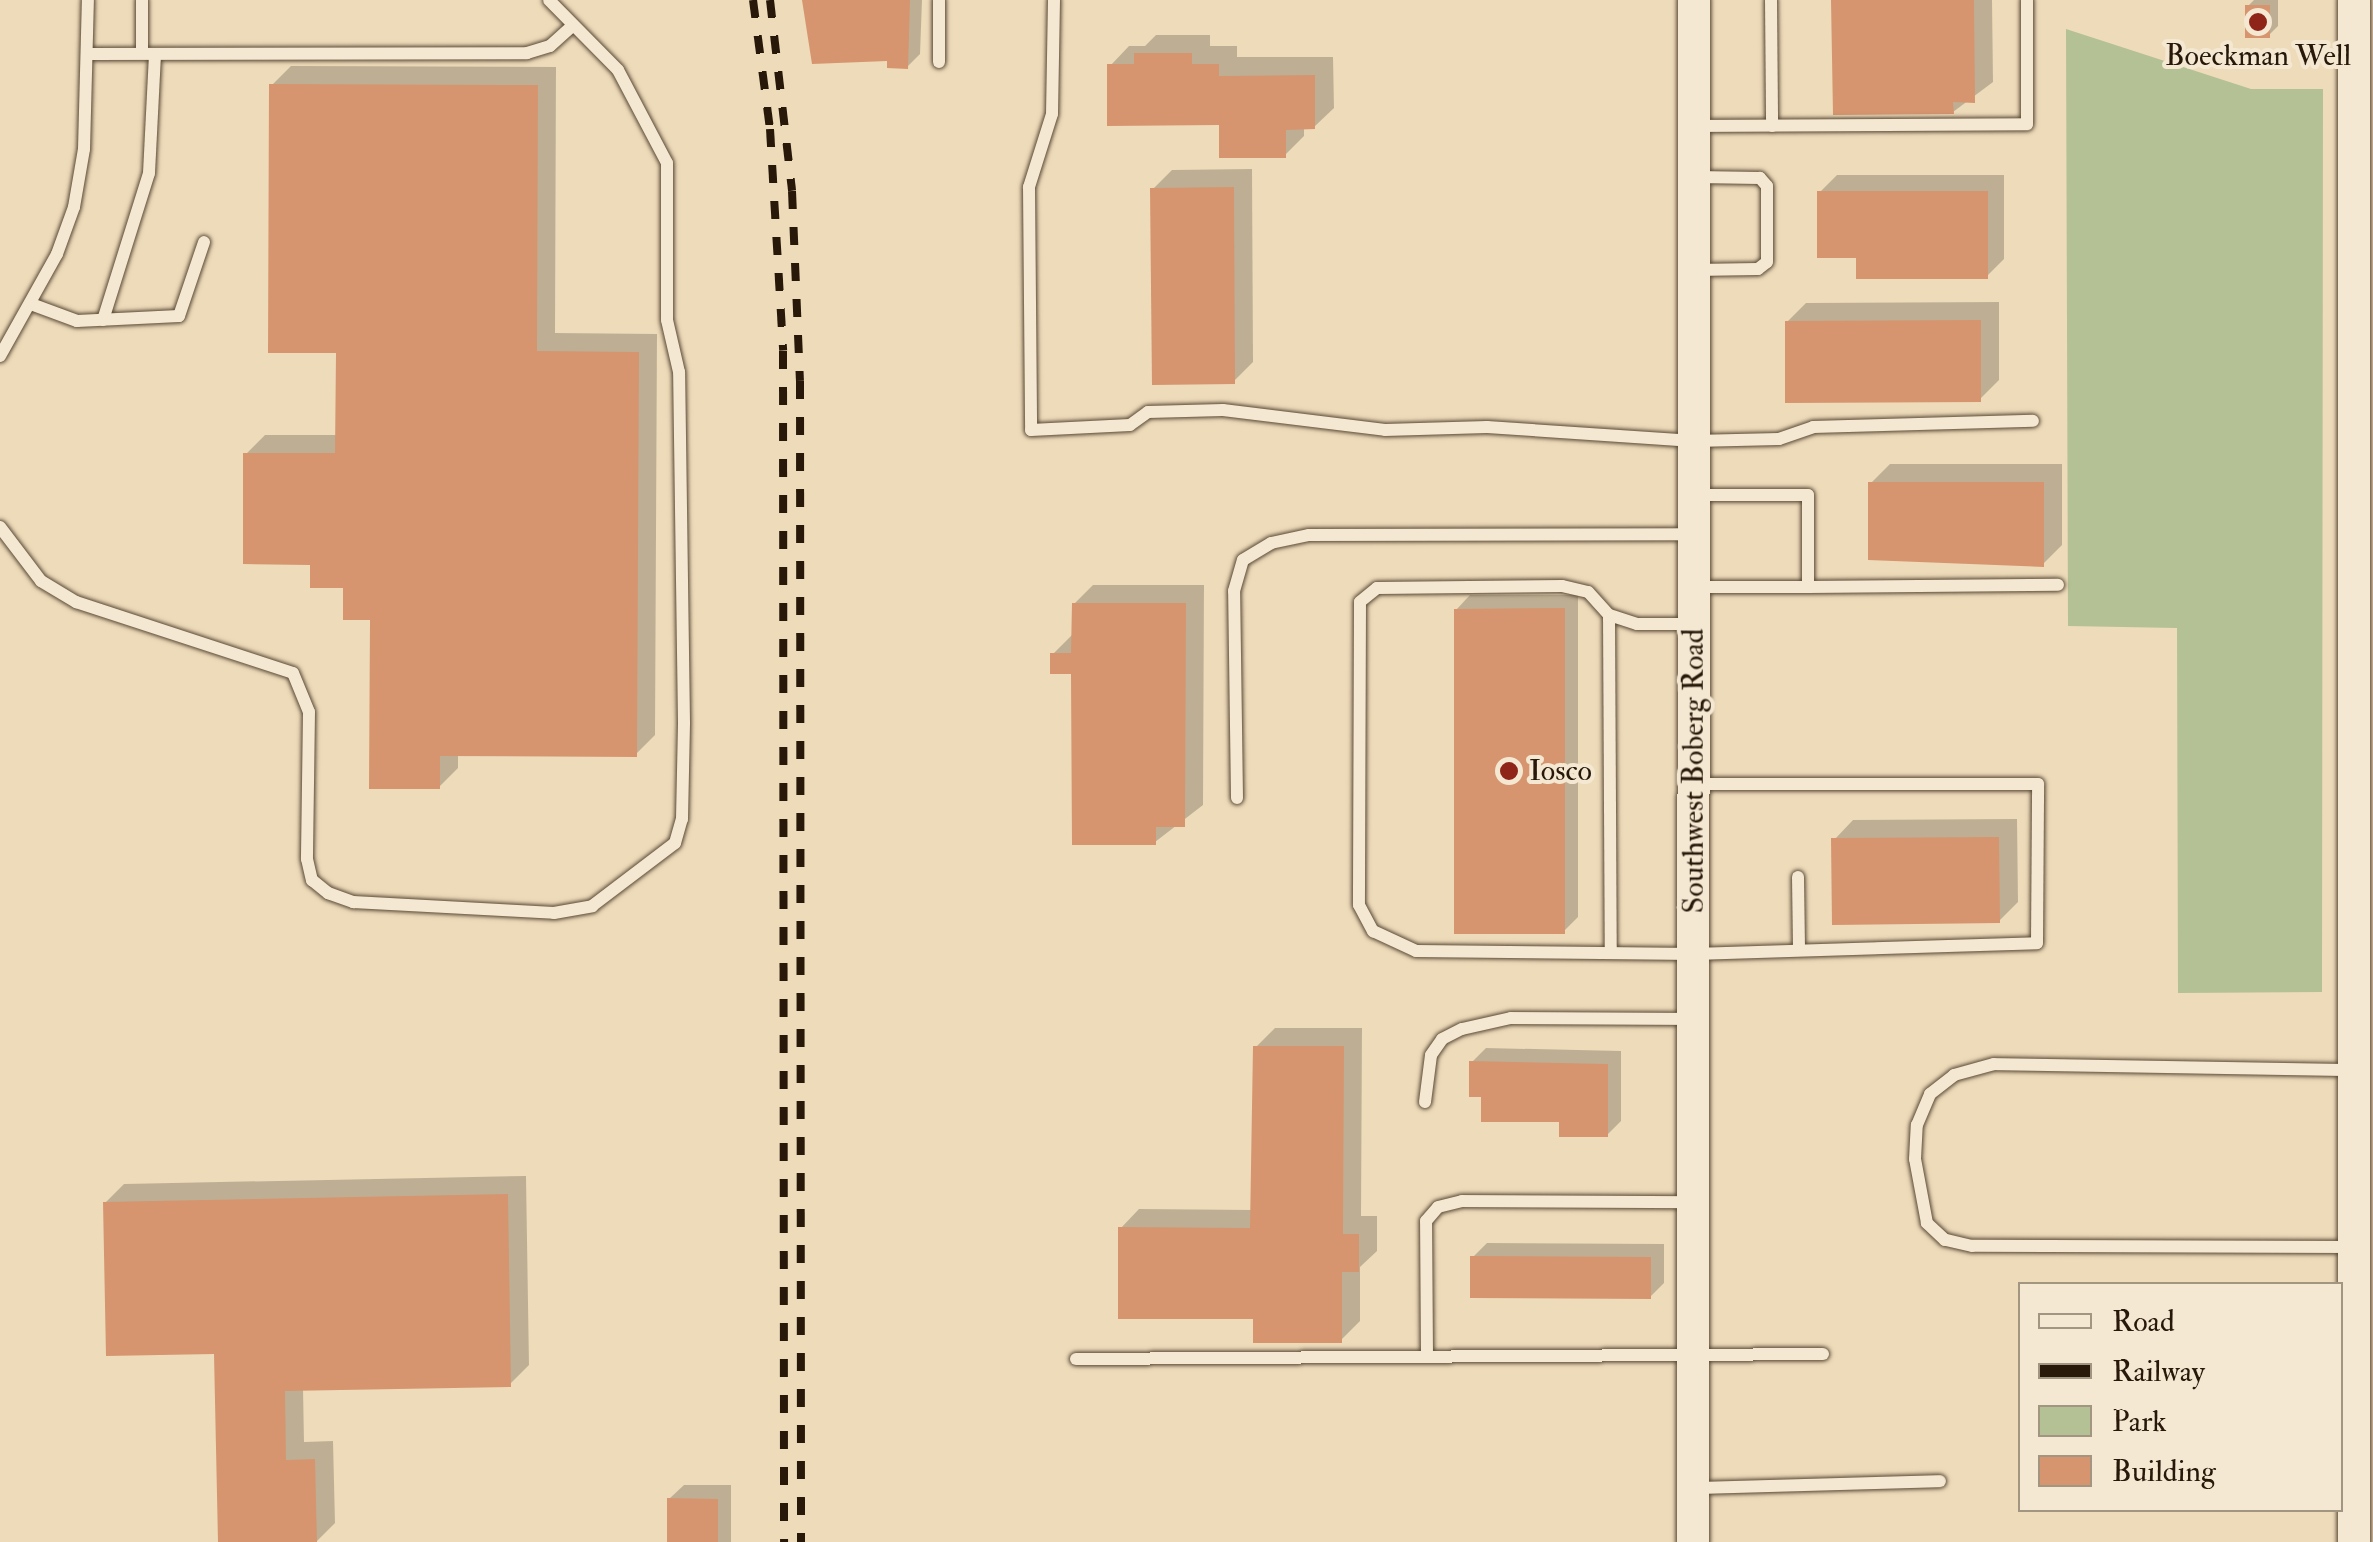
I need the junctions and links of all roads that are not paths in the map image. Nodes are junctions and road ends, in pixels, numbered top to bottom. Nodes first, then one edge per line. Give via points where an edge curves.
1 (88, 0) edge
2 (142, 0) edge
3 (548, 0) edge
4 (939, 0) edge
5 (1054, 0) edge
6 (1694, 0) edge
7 (1771, 0) edge
8 (2027, 0) edge
9 (2354, 0) edge
10 (571, 27) junction
11 (88, 54) junction
12 (148, 54) junction
13 (939, 62) dead end
14 (1694, 126) junction
15 (1772, 126) junction
16 (1694, 177) junction
17 (204, 242) dead end
18 (1694, 270) junction
19 (32, 304) junction
20 (102, 320) junction
21 (0, 356) edge
22 (2034, 421) dead end
23 (1694, 441) junction
24 (1694, 495) junction
25 (0, 527) edge
26 (1694, 534) junction
27 (2058, 586) dead end
28 (1694, 587) junction
29 (1808, 588) junction
30 (1610, 615) junction
31 (1694, 624) junction
32 (1694, 784) junction
33 (1237, 798) dead end
34 (1798, 877) dead end
35 (1799, 950) junction
36 (1610, 953) junction
37 (1694, 954) junction
38 (1694, 1019) junction
39 (2352, 1070) junction
40 (1425, 1102) dead end
41 (1694, 1202) junction
42 (2354, 1247) junction
43 (1694, 1353) junction
44 (1823, 1354) dead end
45 (1427, 1356) junction
46 (1076, 1359) dead end
47 (1940, 1480) dead end
48 (1693, 1488) junction
49 (2349, 1520) edge
50 (1693, 1542) edge

1 - 11 lane
2 - 12 lane
3 - 10 lane
4 - 13 lane
5 - 23 lane via 1052,114 1029,186 1032,430 1130,425 1148,412 1223,410 1385,430 1526,429
6 - 14 street, Southwest Boberg Road
7 - 15 lane
8 - 15 lane via 2027,124
9 - 39 street
10 - 12 lane via 550,46 527,54
10 - 25 lane via 618,70 666,163 667,320 679,372 684,723 682,819 674,843 592,906 554,913 353,902 328,893 312,880 306,859 309,712 293,673 76,602 41,581
11 - 12 lane
11 - 19 lane via 74,206
12 - 20 lane via 149,174
14 - 15 lane
14 - 16 street, Southwest Boberg Road
16 - 18 street, Southwest Boberg Road
16 - 18 lane via 1760,178 1767,186 1767,262 1758,269
17 - 20 lane via 180,316
18 - 23 street, Southwest Boberg Road
19 - 20 lane via 77,321
19 - 21 lane
22 - 23 lane via 1812,428 1779,439
23 - 24 street, Southwest Boberg Road
24 - 26 street, Southwest Boberg Road
24 - 29 lane via 1808,495
26 - 28 street, Southwest Boberg Road
26 - 33 lane via 1309,535 1271,543 1242,560 1234,592
27 - 29 lane
28 - 29 lane
28 - 31 street, Southwest Boberg Road
30 - 31 lane via 1638,624
30 - 36 lane
30 - 36 lane via 1588,592 1562,586 1377,588 1360,602 1359,905 1373,931 1416,951
31 - 32 street, Southwest Boberg Road
32 - 35 lane via 2038,784 2037,943
32 - 37 street, Southwest Boberg Road
34 - 35 lane
35 - 37 lane
36 - 37 lane
37 - 38 street, Southwest Boberg Road
38 - 40 lane via 1511,1018 1462,1029 1442,1039 1431,1055
38 - 41 street, Southwest Boberg Road
39 - 42 street
39 - 42 lane via 1994,1064 1954,1075 1930,1094 1917,1125 1915,1159 1927,1222 1945,1240 1972,1246
41 - 43 street, Southwest Boberg Road
41 - 45 lane via 1462,1201 1438,1208 1426,1220
42 - 49 street
43 - 44 lane
43 - 45 lane
43 - 48 street, Southwest Boberg Road
45 - 46 lane
47 - 48 lane
48 - 50 street, Southwest Boberg Road

